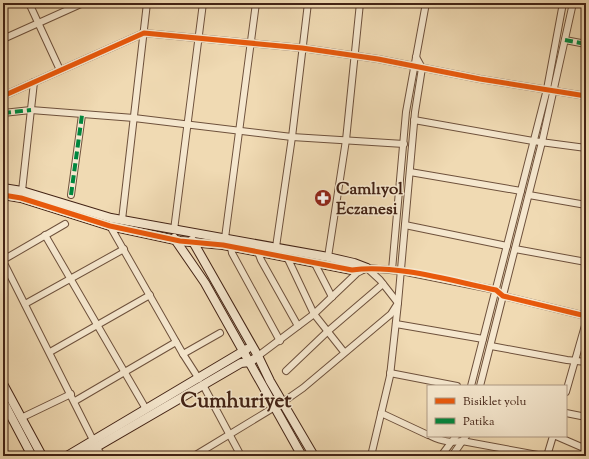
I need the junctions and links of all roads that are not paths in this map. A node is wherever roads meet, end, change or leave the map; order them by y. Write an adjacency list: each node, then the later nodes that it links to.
1 (29, 3): 11 (street)
2 (83, 3): 11 (street)
3 (147, 3): 12 (street)
4 (203, 3): 13 (street)
5 (256, 3): 16 (street)
6 (308, 3): 18 (street)
7 (360, 3): 19 (street)
8 (426, 3): 20 (street)
9 (563, 3): 25 (street)
10 (573, 3): 15 (street)
11 (38, 23): 14 (street); 23 (street)
12 (144, 33): 13 (street); 23 (street); 32 (street)
13 (198, 39): 16 (street); 34 (street)
14 (3, 40)
15 (565, 40): 17 (street); 26 (street)
16 (251, 44): 18 (street); 35 (street)
17 (586, 44)
18 (302, 48): 19 (street); 36 (street)
19 (353, 55): 21 (street); 37 (street)
20 (416, 57): 21 (street); 22 (street)
21 (413, 66): 22 (street); 40 (street)
22 (422, 68): 25 (street); 33 (street)
23 (60, 70): 24 (street)
24 (34, 82): 27 (street); 29 (street)
25 (547, 89): 26 (street); 38 (street)
26 (554, 90): 28 (street); 39 (street)
27 (3, 96)
28 (586, 96)
29 (31, 110): 30 (street); 31 (street); 44 (street)
30 (3, 113)
31 (82, 115): 32 (street); 47 (street)
32 (134, 118): 34 (street); 50 (street)
33 (414, 120): 38 (street); 42 (street)
34 (188, 126): 35 (street); 54 (street)
35 (240, 131): 36 (street); 57 (street)
36 (292, 136): 37 (street); 62 (street)
37 (346, 140): 40 (street); 67 (street)
38 (533, 141): 39 (street); 45 (street)
39 (542, 142): 41 (street); 48 (street)
40 (404, 144): 72 (street)
41 (586, 148)
42 (410, 172): 45 (street); 52 (street)
43 (3, 188): 44 (street)
44 (22, 191): 50 (street)
45 (521, 191): 60 (street)
46 (3, 195): 53 (street)
47 (71, 195)
48 (528, 195): 49 (street); 63 (street)
49 (586, 205)
50 (122, 220): 54 (street)
51 (65, 224): 56 (street)
52 (405, 225): 60 (street); 73 (street)
53 (110, 226): 58 (street); 64 (street)
54 (174, 230): 55 (street); 58 (street)
55 (189, 232): 57 (street); 59 (street)
56 (45, 235): 68 (street); 74 (street)
57 (225, 238): 62 (street)
58 (174, 239): 59 (street); 95 (street)
59 (192, 242): 61 (street); 93 (street)
60 (507, 246): 76 (street)
61 (231, 247): 65 (street); 91 (street)
62 (276, 248): 67 (street)
63 (515, 248): 70 (street); 78 (street)
64 (124, 250): 74 (street); 77 (street)
65 (258, 252): 66 (street); 87 (street)
66 (287, 257): 69 (street); 82 (street)
67 (328, 257): 71 (street)
68 (3, 260): 81 (street)
69 (314, 262): 71 (street); 79 (street)
70 (586, 262)
71 (367, 268): 72 (street); 75 (street); 79 (street)
72 (392, 270): 73 (street)
73 (401, 272): 76 (street); 80 (street)
74 (71, 280): 81 (street); 86 (street)
75 (383, 284): 80 (street); 88 (street)
76 (496, 290): 78 (street); 90 (street)
77 (150, 295): 86 (street); 92 (street)
78 (503, 296): 83 (street); 94 (street)
79 (332, 297): 82 (street)
80 (398, 303): 85 (street); 97 (street)
81 (25, 304): 96 (street)
82 (314, 314): 87 (street); 88 (street)
83 (586, 316)
84 (586, 322): 100 (street)
85 (396, 324): 90 (street); 105 (street)
86 (97, 325): 96 (street); 104 (street)
87 (298, 326): 91 (street)
88 (328, 331): 97 (street); 103 (street)
89 (220, 333): 98 (street)
90 (483, 339): 109 (street)
91 (280, 341): 99 (street)
92 (176, 342): 98 (street); 104 (street)
93 (252, 346): 95 (street); 99 (street)
94 (491, 346): 100 (street); 110 (street)
95 (243, 351): 101 (street); 106 (street)
96 (50, 352): 112 (street)
97 (344, 352): 115 (street)
98 (183, 354): 106 (street)
99 (258, 356): 101 (street); 115 (street)
100 (575, 360): 102 (street); 111 (street)
101 (250, 362): 106 (street); 116 (street)
102 (586, 362)
103 (286, 371)
104 (125, 372): 114 (street); 117 (street)
105 (390, 373): 108 (street); 118 (street)
106 (201, 382): 117 (street); 123 (street); 129 (street)
107 (3, 384): 121 (street)
108 (452, 385)
109 (471, 385)
110 (480, 385)
111 (567, 388)
112 (71, 394): 114 (street); 121 (street)
113 (3, 401): 132 (street)
114 (75, 401): 129 (street)
115 (283, 402): 116 (street); 140 (street)
116 (275, 407): 123 (street); 139 (street)
117 (146, 409): 129 (street)
118 (381, 413): 122 (street); 141 (street)
119 (567, 413): 120 (street)
120 (586, 416)
121 (21, 418): 133 (street)
122 (427, 434)
123 (229, 435): 137 (street); 138 (street)
124 (433, 437): 130 (street)
125 (455, 437): 130 (street)
126 (554, 437): 145 (street)
127 (556, 437): 131 (street)
128 (464, 439): 130 (street); 143 (street); 144 (street)
129 (95, 443): 134 (street); 135 (street); 136 (street)
130 (452, 443): 142 (street)
131 (586, 449)
132 (32, 456)
133 (42, 456)
134 (67, 456)
135 (81, 456)
136 (102, 456)
137 (194, 456)
138 (241, 456)
139 (302, 456)
140 (314, 456)
141 (372, 456)
142 (441, 456)
143 (452, 456)
144 (543, 456)
145 (547, 456)

